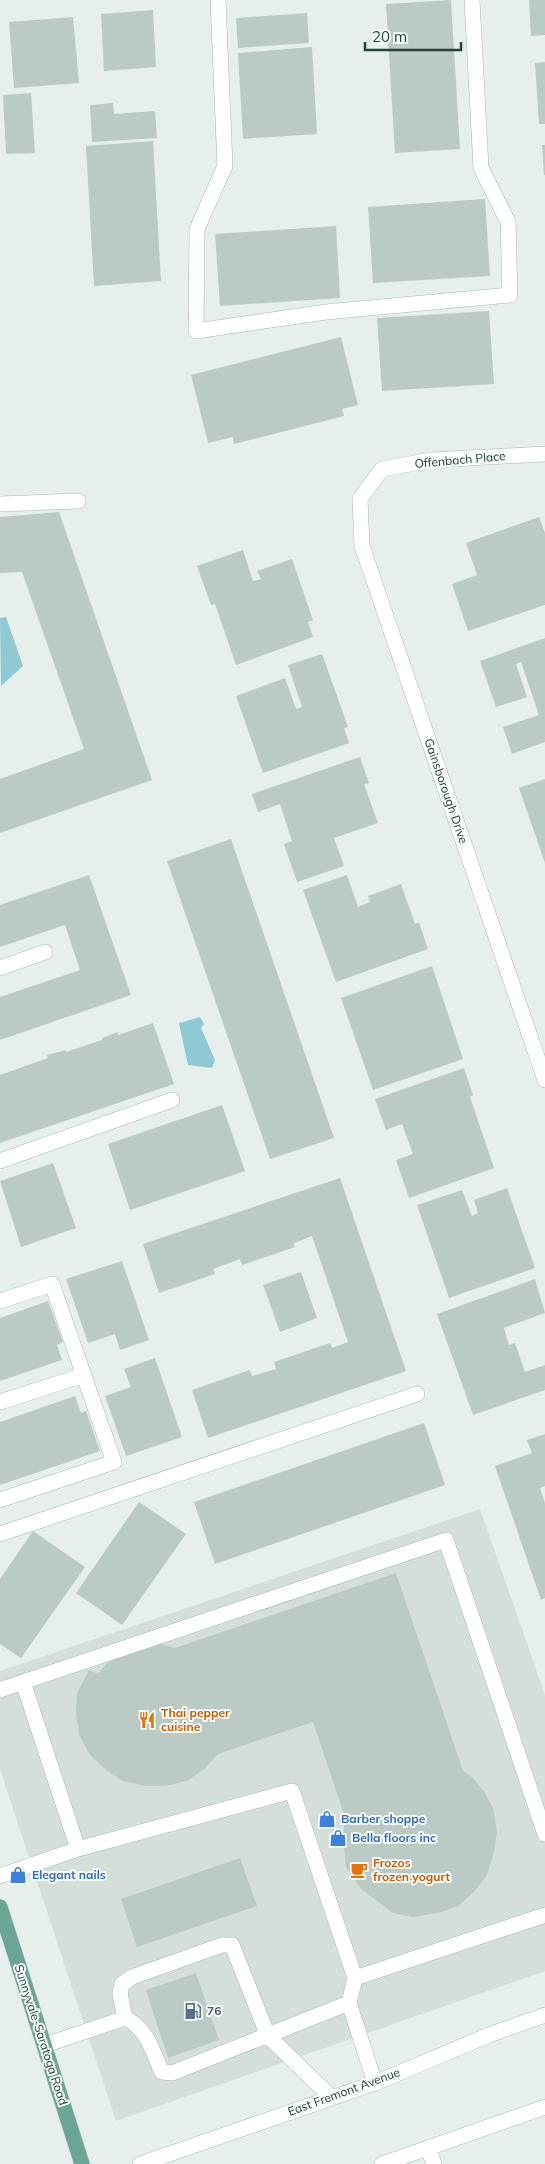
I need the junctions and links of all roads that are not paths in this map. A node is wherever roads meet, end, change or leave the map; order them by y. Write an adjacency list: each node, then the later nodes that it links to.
1 (218, 0): 2 (street)
2 (472, 0)
3 (545, 454): 4 (street, Offenbach Place)
4 (360, 499): 9 (street, Gainsborough Drive)
5 (78, 500): 6 (street)
6 (0, 504)
7 (45, 952): 8 (street)
8 (0, 968)
9 (545, 1080)
10 (172, 1100): 11 (street)
11 (0, 1161)
12 (0, 1301): 13 (street)
13 (84, 1374): 15 (street); 16 (street)
14 (417, 1394): 17 (street)
15 (0, 1402)
16 (0, 1500)
17 (0, 1534)
18 (23, 1682): 19 (street); 20 (street); 21 (street)
19 (0, 1690)
20 (545, 1834)
21 (78, 1849): 22 (street); 25 (street)
22 (0, 1876)
23 (0, 1907): 30 (main road, Sunnyvale-Saratoga Road)
24 (545, 1915): 25 (street)
25 (355, 1978): 26 (street)
26 (349, 2003): 29 (street); 31 (street)
27 (545, 2015): 31 (street, East Fremont Avenue)
28 (126, 2018): 29 (street); 29 (street); 30 (street)
29 (268, 2036): 32 (street)
30 (45, 2045): 35 (main road, Sunnyvale-Saratoga Road)
31 (376, 2083): 32 (street, East Fremont Avenue)
32 (332, 2097): 36 (street, East Fremont Avenue)
33 (545, 2107): 34 (street)
34 (428, 2148): 37 (street); 38 (street)
35 (82, 2164)
36 (140, 2164)
37 (382, 2164)
38 (434, 2164)

